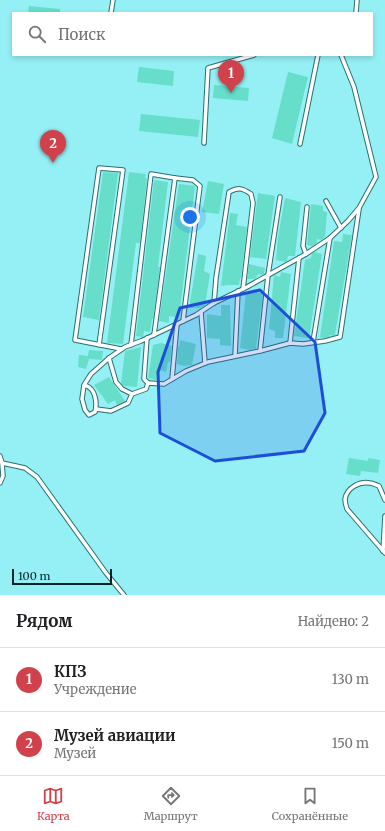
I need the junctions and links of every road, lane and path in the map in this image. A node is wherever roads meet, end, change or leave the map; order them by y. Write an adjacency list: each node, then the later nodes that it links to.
1 (113, 0): 3 (lane)
2 (357, 0): 4 (lane)
3 (111, 12)
4 (356, 12)
5 (250, 56): 8 (lane)
6 (318, 56): 9 (lane)
7 (340, 56): 14 (lane)
8 (204, 143)
9 (300, 144)
10 (175, 178): 24 (lane); 26 (lane); 31 (lane)
11 (280, 197): 19 (lane)
12 (326, 201): 15 (lane)
13 (306, 207): 17 (lane)
14 (359, 208): 15 (lane); 28 (lane)
15 (341, 228): 16 (lane)
16 (330, 238): 17 (lane); 28 (lane)
17 (306, 254): 18 (lane)
18 (299, 258): 19 (lane); 29 (lane)
19 (268, 275): 20 (lane); 33 (lane)
20 (243, 289): 21 (lane); 22 (lane)
21 (238, 291): 22 (lane); 34 (lane)
22 (214, 303): 23 (lane)
23 (201, 312): 24 (lane); 36 (lane)
24 (183, 321): 25 (lane)
25 (176, 324): 26 (lane); 37 (lane)
26 (154, 335): 27 (lane)
27 (147, 338): 31 (lane); 38 (lane)
28 (313, 342): 29 (lane)
29 (290, 343): 33 (lane)
30 (99, 345): 30 (lane); 32 (lane)
31 (130, 345): 32 (lane)
32 (121, 349): 35 (lane)
33 (260, 351): 34 (lane)
34 (235, 356): 36 (lane)
35 (109, 358): 39 (lane); 40 (lane)
36 (205, 363): 37 (lane)
37 (172, 379): 38 (lane)
38 (148, 383): 40 (lane)
39 (84, 385): 41 (lane); 41 (lane)
40 (132, 394): 41 (lane)
41 (96, 409)
42 (0, 456): 43 (lane)
43 (1, 463): 44 (lane); 48 (lane)
44 (0, 482)
45 (385, 500): 47 (lane)
46 (385, 516): 47 (lane)
47 (384, 552)
48 (124, 595)

